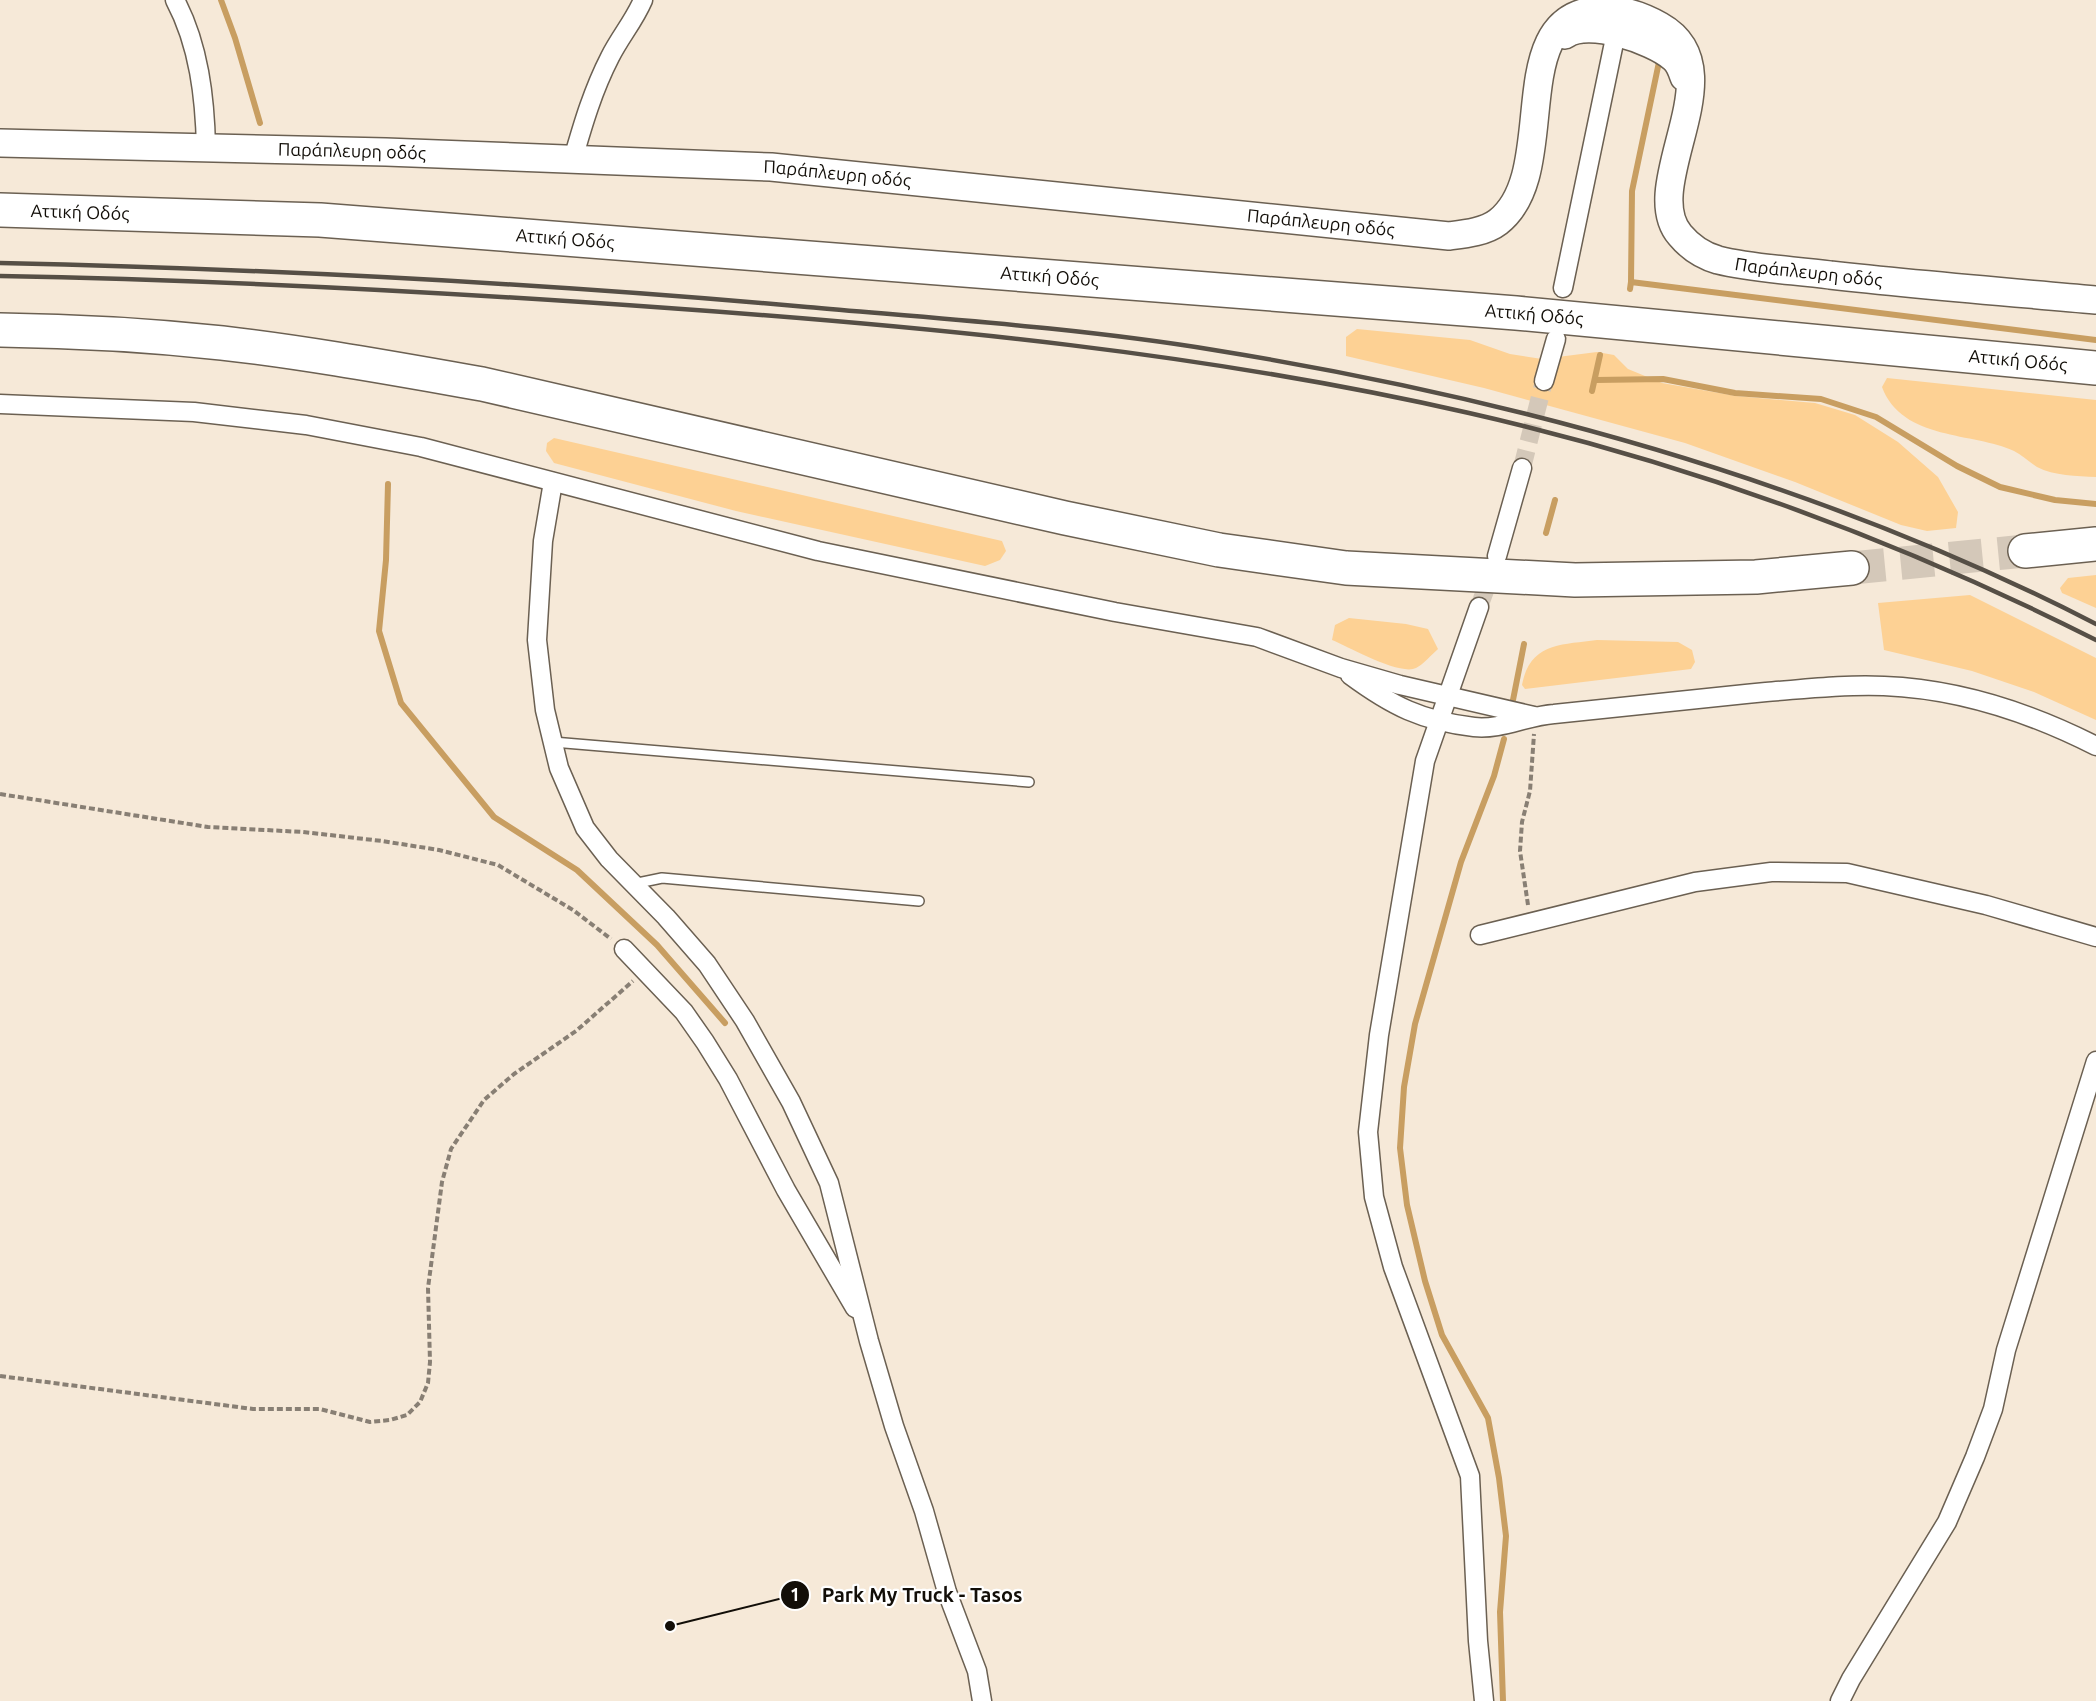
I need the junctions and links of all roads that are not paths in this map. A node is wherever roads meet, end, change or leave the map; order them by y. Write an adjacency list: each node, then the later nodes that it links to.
1 (175, 0): 5 (street)
2 (642, 0): 6 (street)
3 (1620, 15): 6 (street, Παράπλευρη οδός); 8 (street); 9 (street, Παράπλευρη οδός)
4 (0, 143): 5 (street, Παράπλευρη οδός)
5 (206, 148): 6 (street, Παράπλευρη οδός)
6 (573, 159)
7 (0, 210): 12 (highway, Αττική Οδός)
8 (1563, 288)
9 (2096, 300)
10 (0, 330): 20 (highway)
11 (1556, 339): 13 (street)
12 (2096, 368)
13 (1544, 381)
14 (0, 404): 16 (street)
15 (1522, 468): 19 (street)
16 (553, 482): 22 (street); 26 (street)
17 (2096, 544): 18 (highway)
18 (2025, 551)
19 (1497, 556)
20 (1852, 568)
21 (1479, 607): 23 (street)
22 (1341, 668): 23 (street); 25 (street)
23 (1447, 697): 24 (street); 25 (street)
24 (1534, 716): 25 (street); 27 (street)
25 (1438, 722): 37 (street)
26 (552, 742): 28 (lane); 29 (street)
27 (2096, 746)
28 (1029, 782)
29 (633, 884): 30 (lane); 35 (street)
30 (919, 901)
31 (1480, 935): 32 (street)
32 (2096, 937)
33 (624, 949): 35 (street)
34 (2096, 1060): 38 (street)
35 (866, 1327): 36 (street)
36 (982, 1701)
37 (1484, 1701)
38 (1840, 1701)

